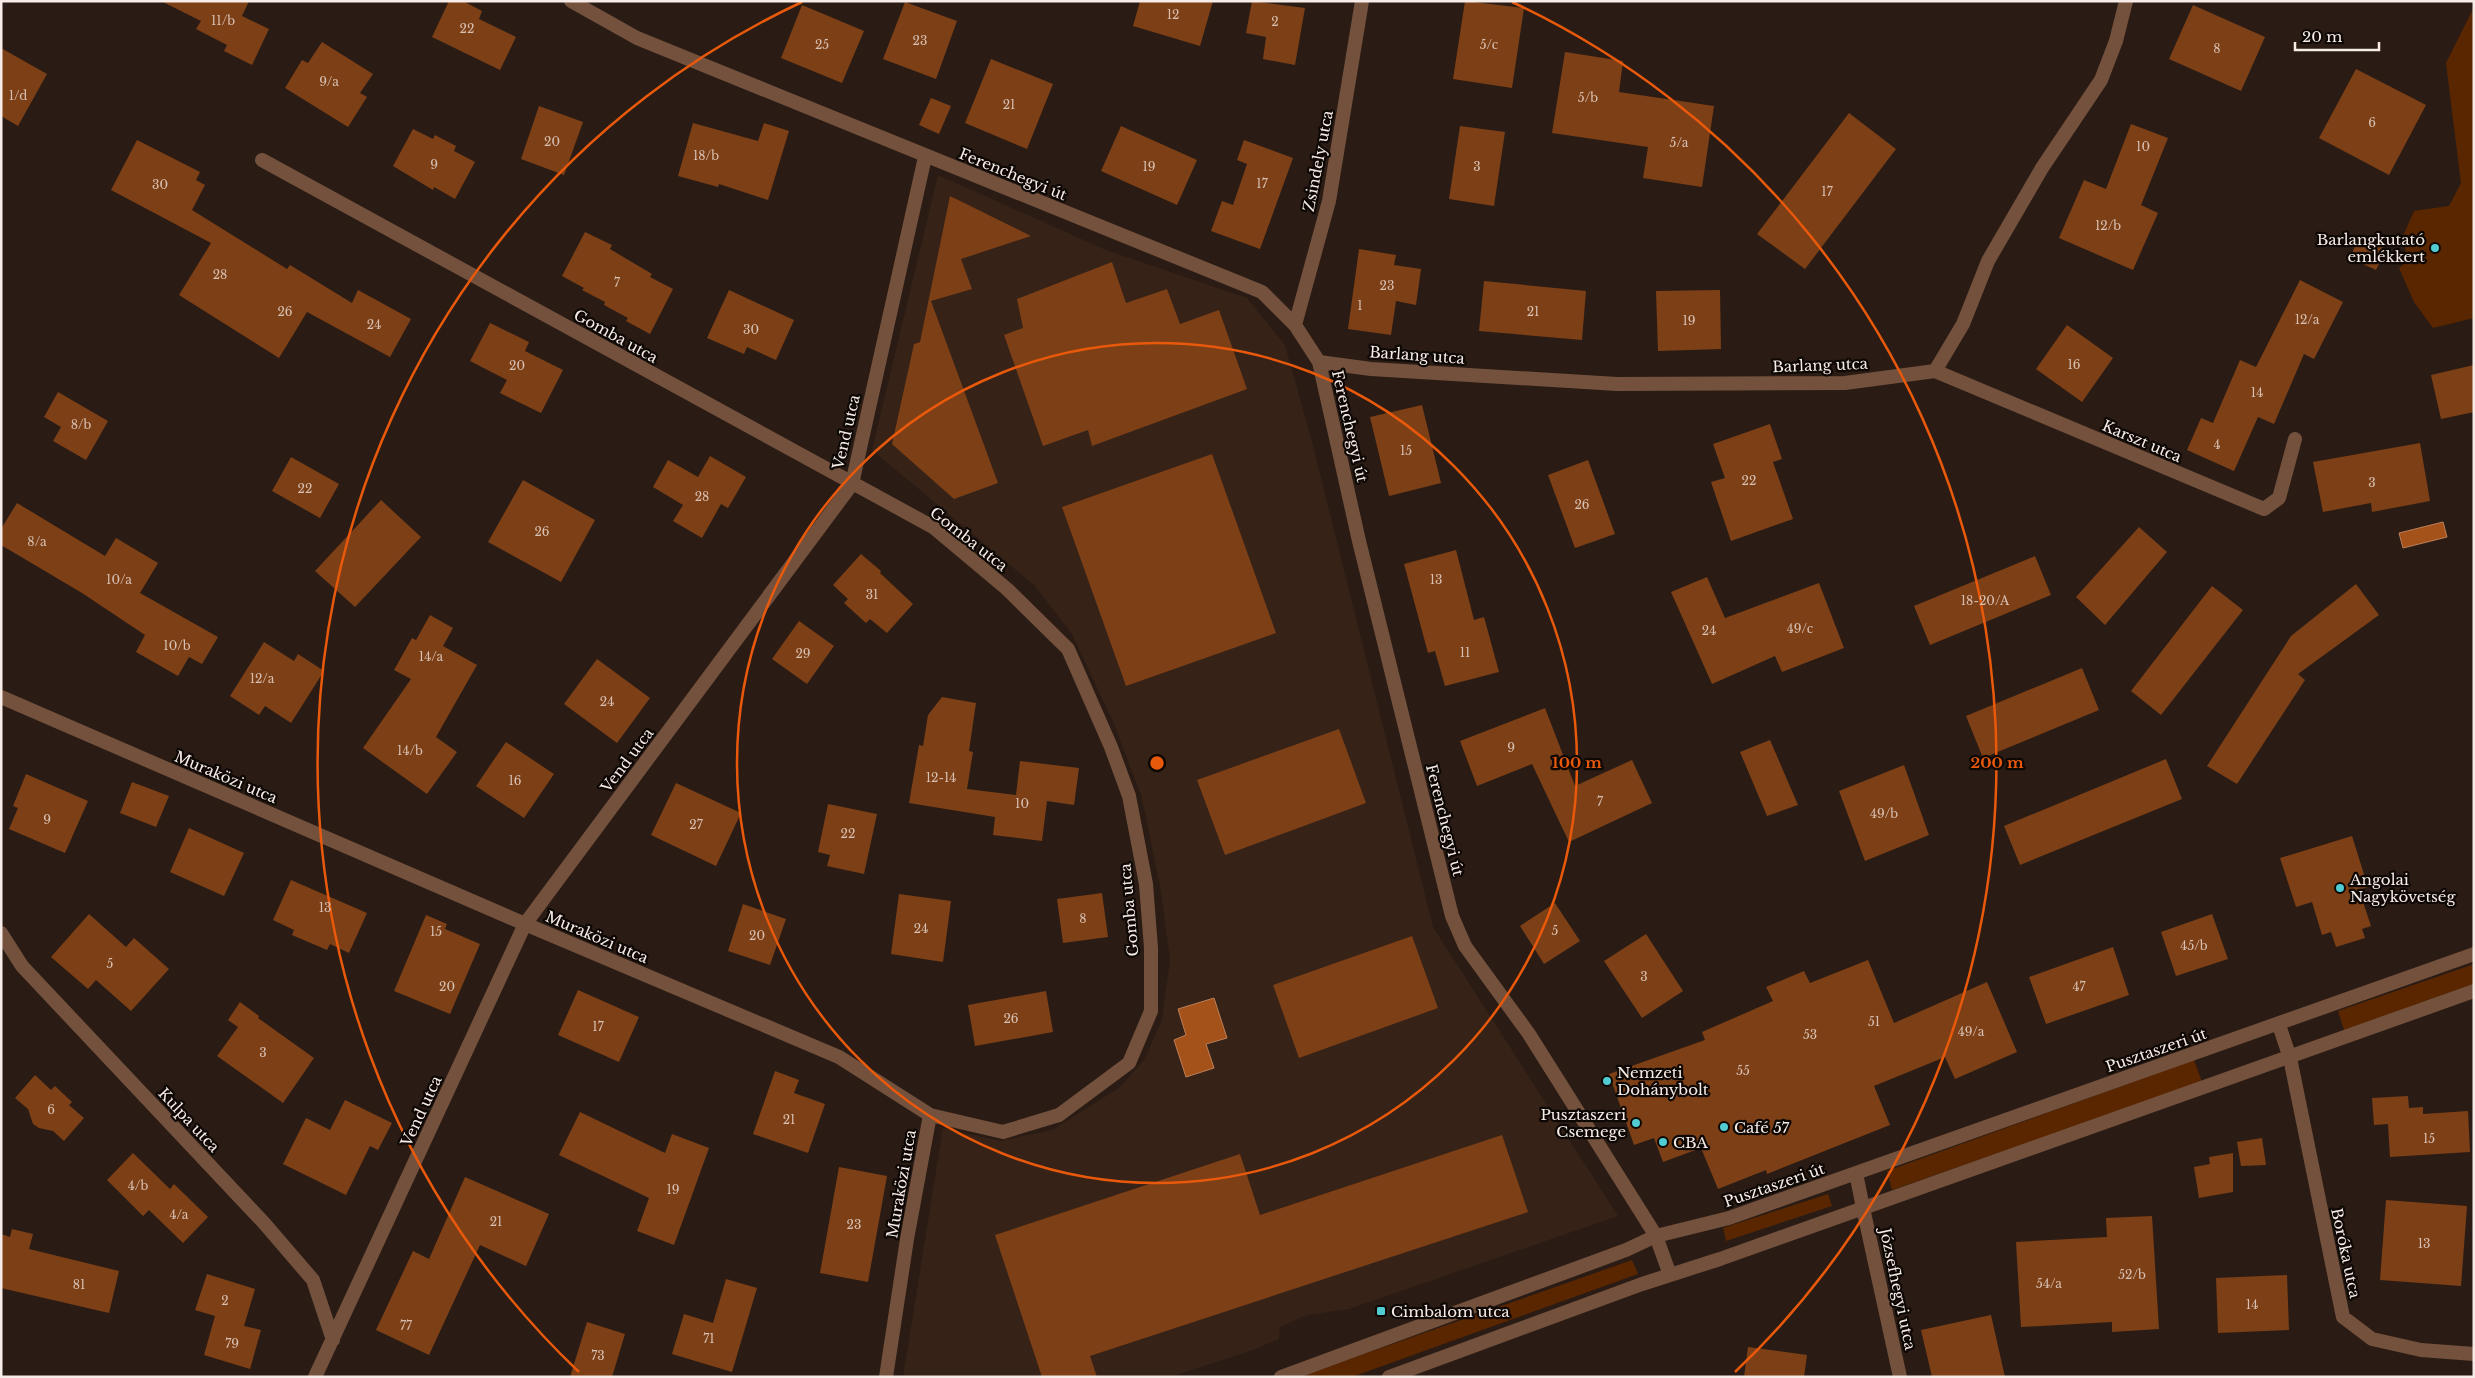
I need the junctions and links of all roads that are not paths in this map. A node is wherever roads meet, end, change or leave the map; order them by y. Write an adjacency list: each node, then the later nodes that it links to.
1 (571, 1): 4 (street, Ferenchegyi út)
2 (1362, 1): 6 (street, Zsindely utca)
3 (2126, 1): 8 (street)
4 (925, 156): 6 (street, Ferenchegyi út); 10 (street, Vend utca)
5 (262, 160): 10 (street, Gomba utca)
6 (1295, 325): 7 (street, Ferenchegyi út)
7 (1319, 362): 8 (street, Barlang utca); 21 (street, Ferenchegyi út)
8 (1935, 371): 9 (street, Karszt utca)
9 (2295, 440)
10 (852, 484): 12 (street, Vend utca); 18 (street, Gomba utca)
11 (1, 697): 12 (street, Muraközi utca)
12 (525, 924): 18 (street, Muraközi utca); 23 (street, Vend utca)
13 (1, 933): 23 (street, Kulpa utca)
14 (2474, 954): 16 (street, Pusztaszeri út)
15 (2474, 991): 17 (street)
16 (2279, 1024): 17 (street); 19 (street, Pusztaszeri út)
17 (2290, 1058): 20 (street); 24 (street, Boróka utca)
18 (930, 1115): 26 (street, Muraközi utca)
19 (1856, 1173): 20 (street, Józsefhegyi utca); 21 (street, Pusztaszeri út)
20 (1863, 1208): 22 (street); 29 (street, Józsefhegyi utca)
21 (1656, 1236): 22 (street, Ferenchegyi út); 27 (street, Pusztaszeri út)
22 (1670, 1275): 28 (street)
23 (333, 1340): 25 (street, Vend utca)
24 (2474, 1354)
25 (315, 1377)
26 (886, 1377)
27 (1281, 1377)
28 (1389, 1377)
29 (1900, 1377)

